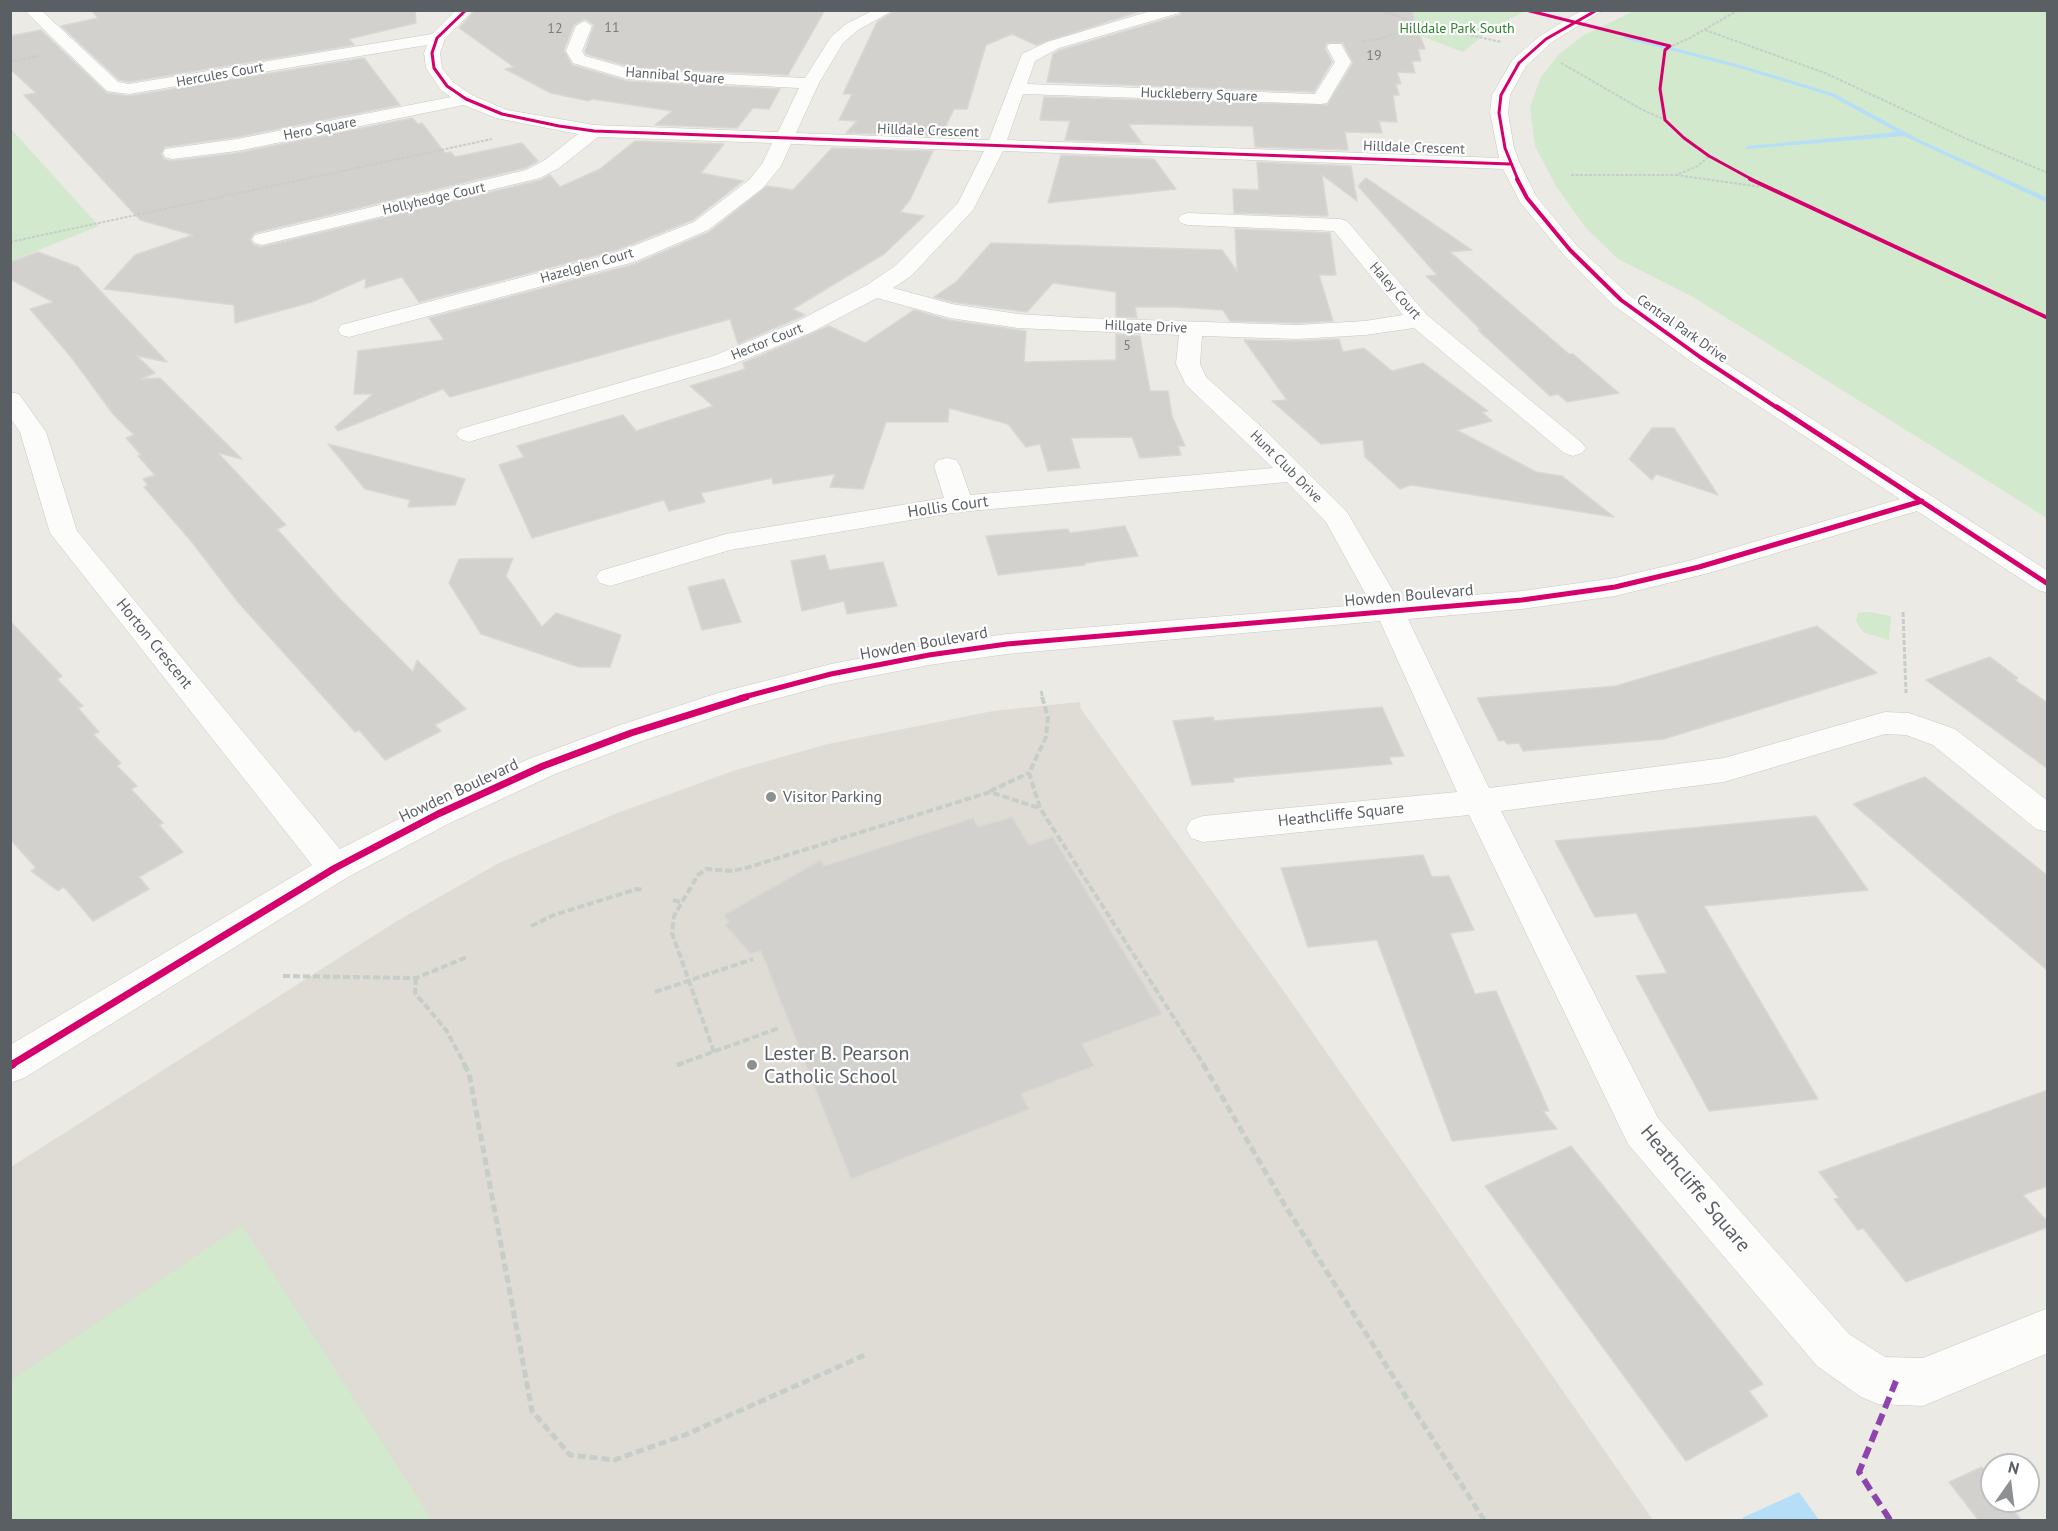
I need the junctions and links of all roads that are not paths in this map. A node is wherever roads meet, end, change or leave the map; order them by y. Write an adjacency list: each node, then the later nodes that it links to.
1 (32, 10): 7 (street, Hercules Court)
2 (466, 10): 7 (street)
3 (887, 10): 9 (street, Hazelglen Court)
4 (1173, 10): 10 (street, Hector Court)
5 (1597, 10): 16 (street, Central Park Drive)
6 (584, 26): 9 (street, Hannibal Square)
7 (437, 38): 11 (street, Hilldale Crescent)
8 (1335, 46): 10 (street, Huckleberry Square)
9 (810, 83): 13 (street, Hazelglen Court)
10 (1016, 89): 14 (street, Hector Court)
11 (466, 99): 12 (street, Hilldale Crescent); 15 (street, Hero Square)
12 (594, 131): 13 (street, Hilldale Crescent); 18 (street, Hollyhedge Court)
13 (785, 138): 14 (street, Hilldale Crescent); 22 (street, Hazelglen Court)
14 (996, 145): 16 (street, Hilldale Crescent); 19 (street, Hector Court)
15 (172, 153)
16 (1510, 164): 28 (street, Central Park Drive)
17 (1188, 219): 20 (street, Haley Court)
18 (262, 239)
19 (875, 290): 21 (street, Hillgate Drive); 24 (street, Hector Court)
20 (1419, 320): 21 (street, Hillgate Drive); 25 (street, Haley Court)
21 (1191, 328): 27 (street, Hunt Club Drive)
22 (349, 330)
23 (10, 399): 36 (street, Horton Crescent)
24 (469, 434)
25 (1573, 448)
26 (947, 466): 29 (street)
27 (1292, 474): 29 (street, Hollis Court); 32 (street, Hunt Club Drive)
28 (1922, 501): 31 (street, Central Park Drive); 32 (street, Howden Boulevard)
29 (959, 504): 30 (street, Hollis Court)
30 (610, 577)
31 (2048, 584)
32 (1390, 612): 33 (street, Heathcliffe Square); 36 (street, Howden Boulevard)
33 (1479, 802): 34 (street, Heathcliffe Square); 35 (street, Heathcliffe Square); 38 (street, Heathcliffe Square)
34 (2048, 820)
35 (1203, 829)
36 (335, 868): 37 (street, Howden Boulevard)
37 (10, 1066)
38 (2048, 1330)

